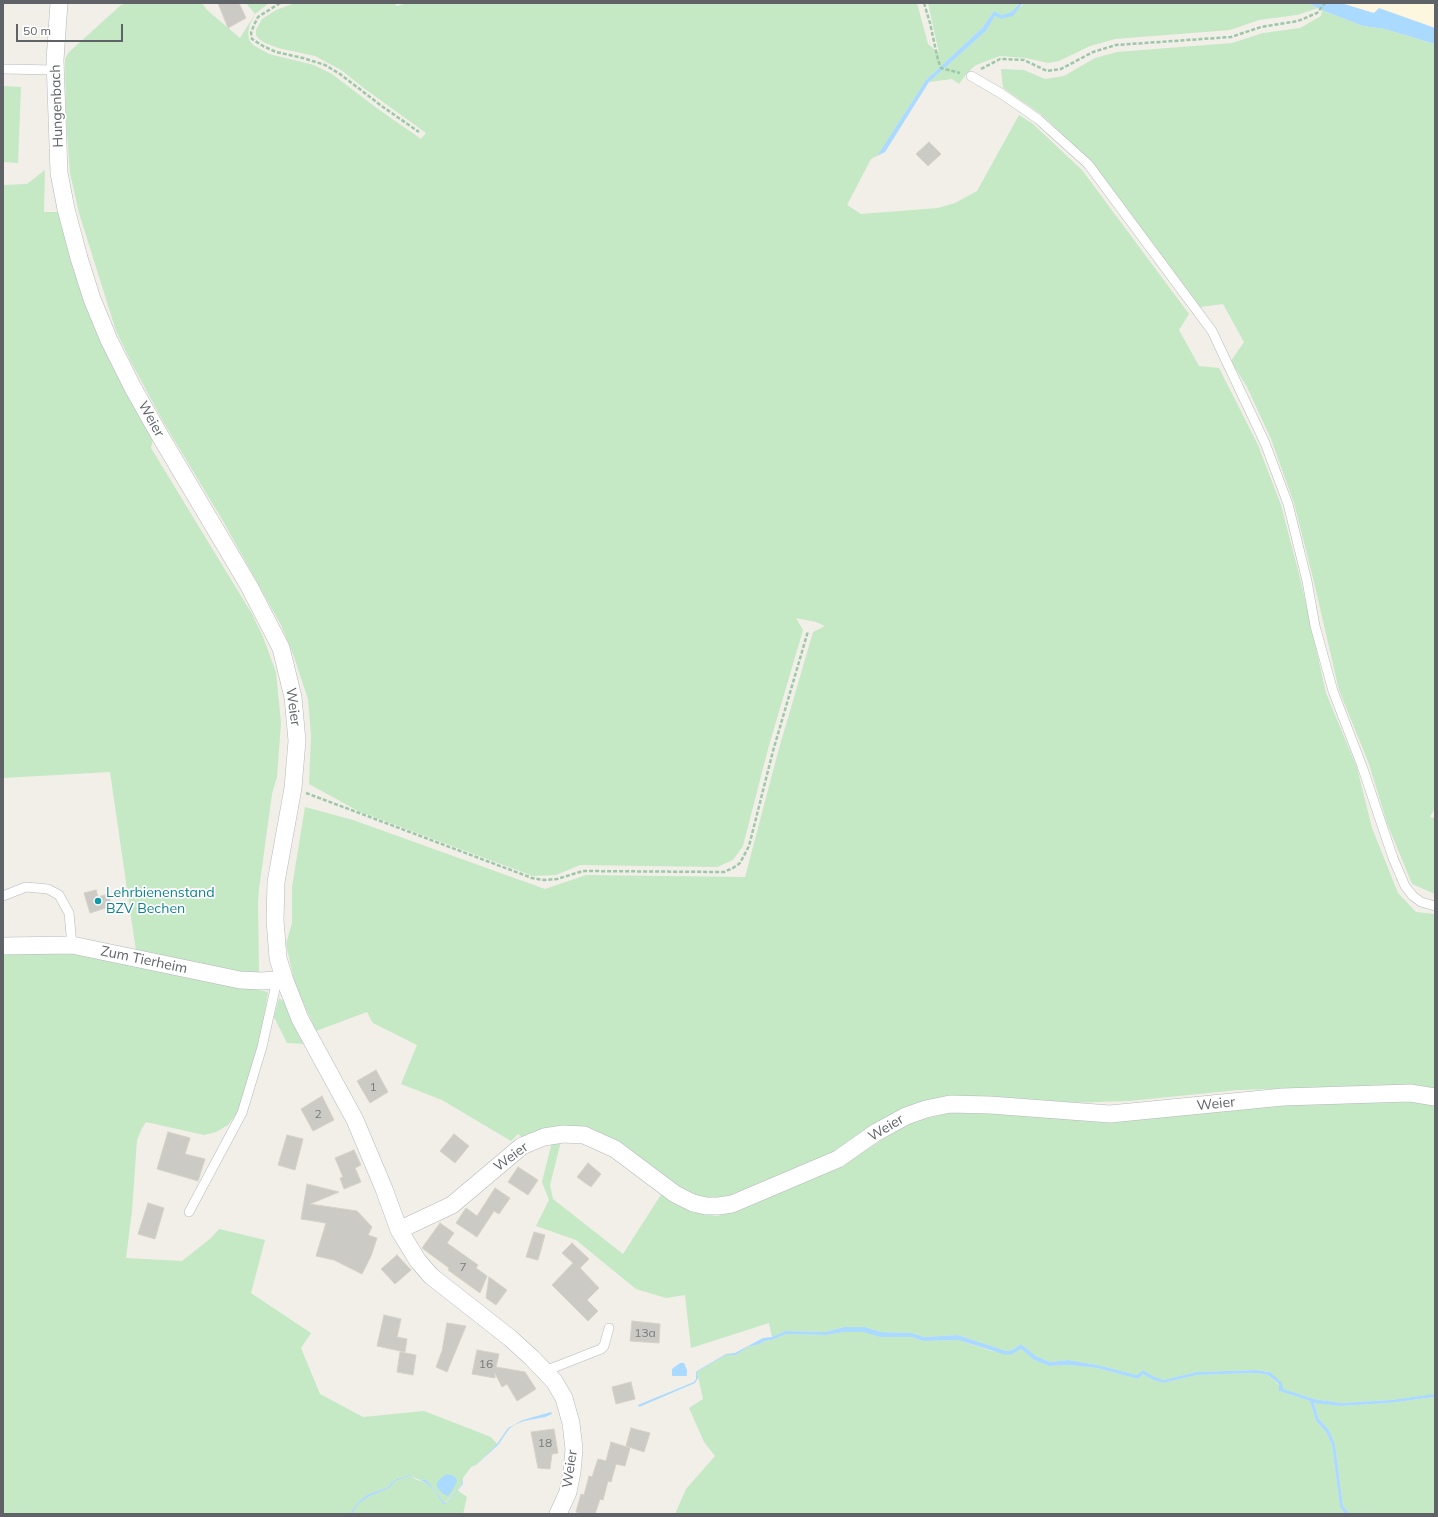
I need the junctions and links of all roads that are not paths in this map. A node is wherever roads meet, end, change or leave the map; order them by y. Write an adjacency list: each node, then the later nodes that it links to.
1 (59, 3): 3 (street, Hungenbach)
2 (3, 69): 3 (lane)
3 (55, 70): 5 (street, Hungenbach)
4 (971, 76): 7 (lane)
5 (66, 209): 10 (street, Weier)
6 (3, 896): 8 (lane)
7 (1435, 906)
8 (72, 945): 9 (street, Zum Tierheim); 10 (street, Zum Tierheim)
9 (3, 946)
10 (280, 979): 12 (lane); 13 (street, Weier)
11 (1435, 1097): 13 (street, Weier)
12 (189, 1212)
13 (399, 1230): 15 (street, Weier)
14 (609, 1328): 15 (lane)
15 (545, 1371): 16 (street, Weier)
16 (558, 1514)

